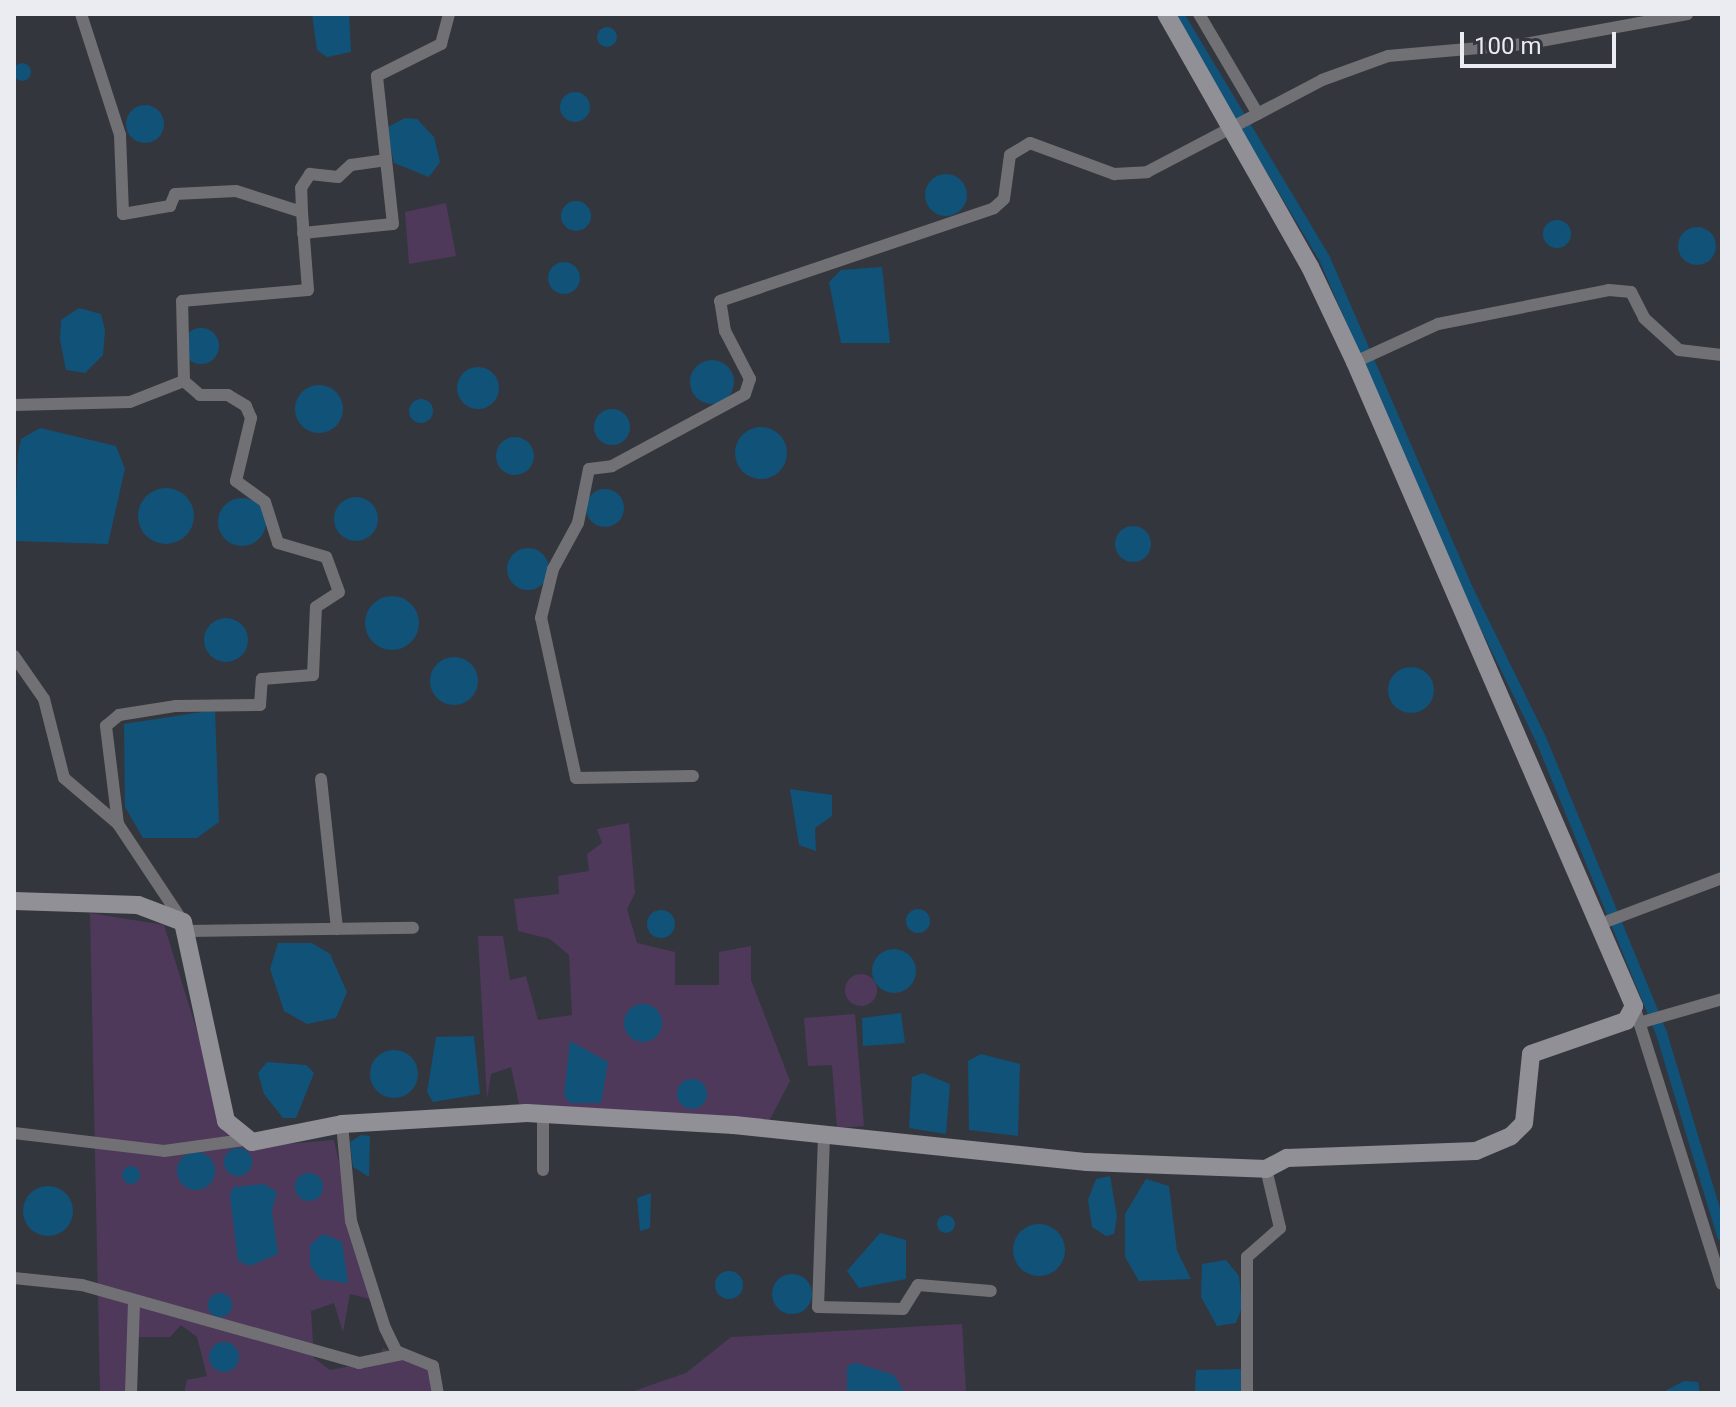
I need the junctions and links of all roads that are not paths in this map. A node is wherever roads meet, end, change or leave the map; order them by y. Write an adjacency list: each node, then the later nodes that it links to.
1 (81, 14): 10 (street)
2 (449, 14): 9 (street)
3 (1166, 14): 8 (street)
4 (1199, 14): 7 (street)
5 (1687, 14): 6 (street)
6 (1635, 18): 7 (street)
7 (1258, 114): 8 (street)
8 (1231, 131): 13 (street); 17 (street)
9 (385, 160): 10 (street); 11 (street)
10 (302, 212): 11 (street)
11 (303, 233): 14 (street)
12 (1722, 355): 13 (street)
13 (1355, 362): 22 (street)
14 (184, 381): 15 (street); 19 (street)
15 (14, 405)
16 (14, 656): 19 (street)
17 (693, 776)
18 (321, 779): 25 (street)
19 (118, 824): 23 (street)
20 (1722, 878): 22 (street)
21 (14, 901): 23 (street)
22 (1600, 924): 27 (street)
23 (185, 926): 25 (street); 32 (street)
24 (413, 928): 25 (street)
25 (337, 929)
26 (1722, 999): 27 (street)
27 (1638, 1017): 33 (street); 36 (street)
28 (543, 1114): 29 (street); 31 (street); 34 (street)
29 (342, 1124): 32 (street); 39 (street)
30 (14, 1133): 32 (street)
31 (824, 1136): 33 (street); 37 (street)
32 (243, 1140)
33 (1266, 1169): 42 (street)
34 (543, 1170)
35 (14, 1278): 38 (street)
36 (1722, 1284)
37 (991, 1291)
38 (134, 1304): 39 (street); 40 (street)
39 (402, 1354): 41 (street)
40 (131, 1393)
41 (438, 1393)
42 (1247, 1393)

